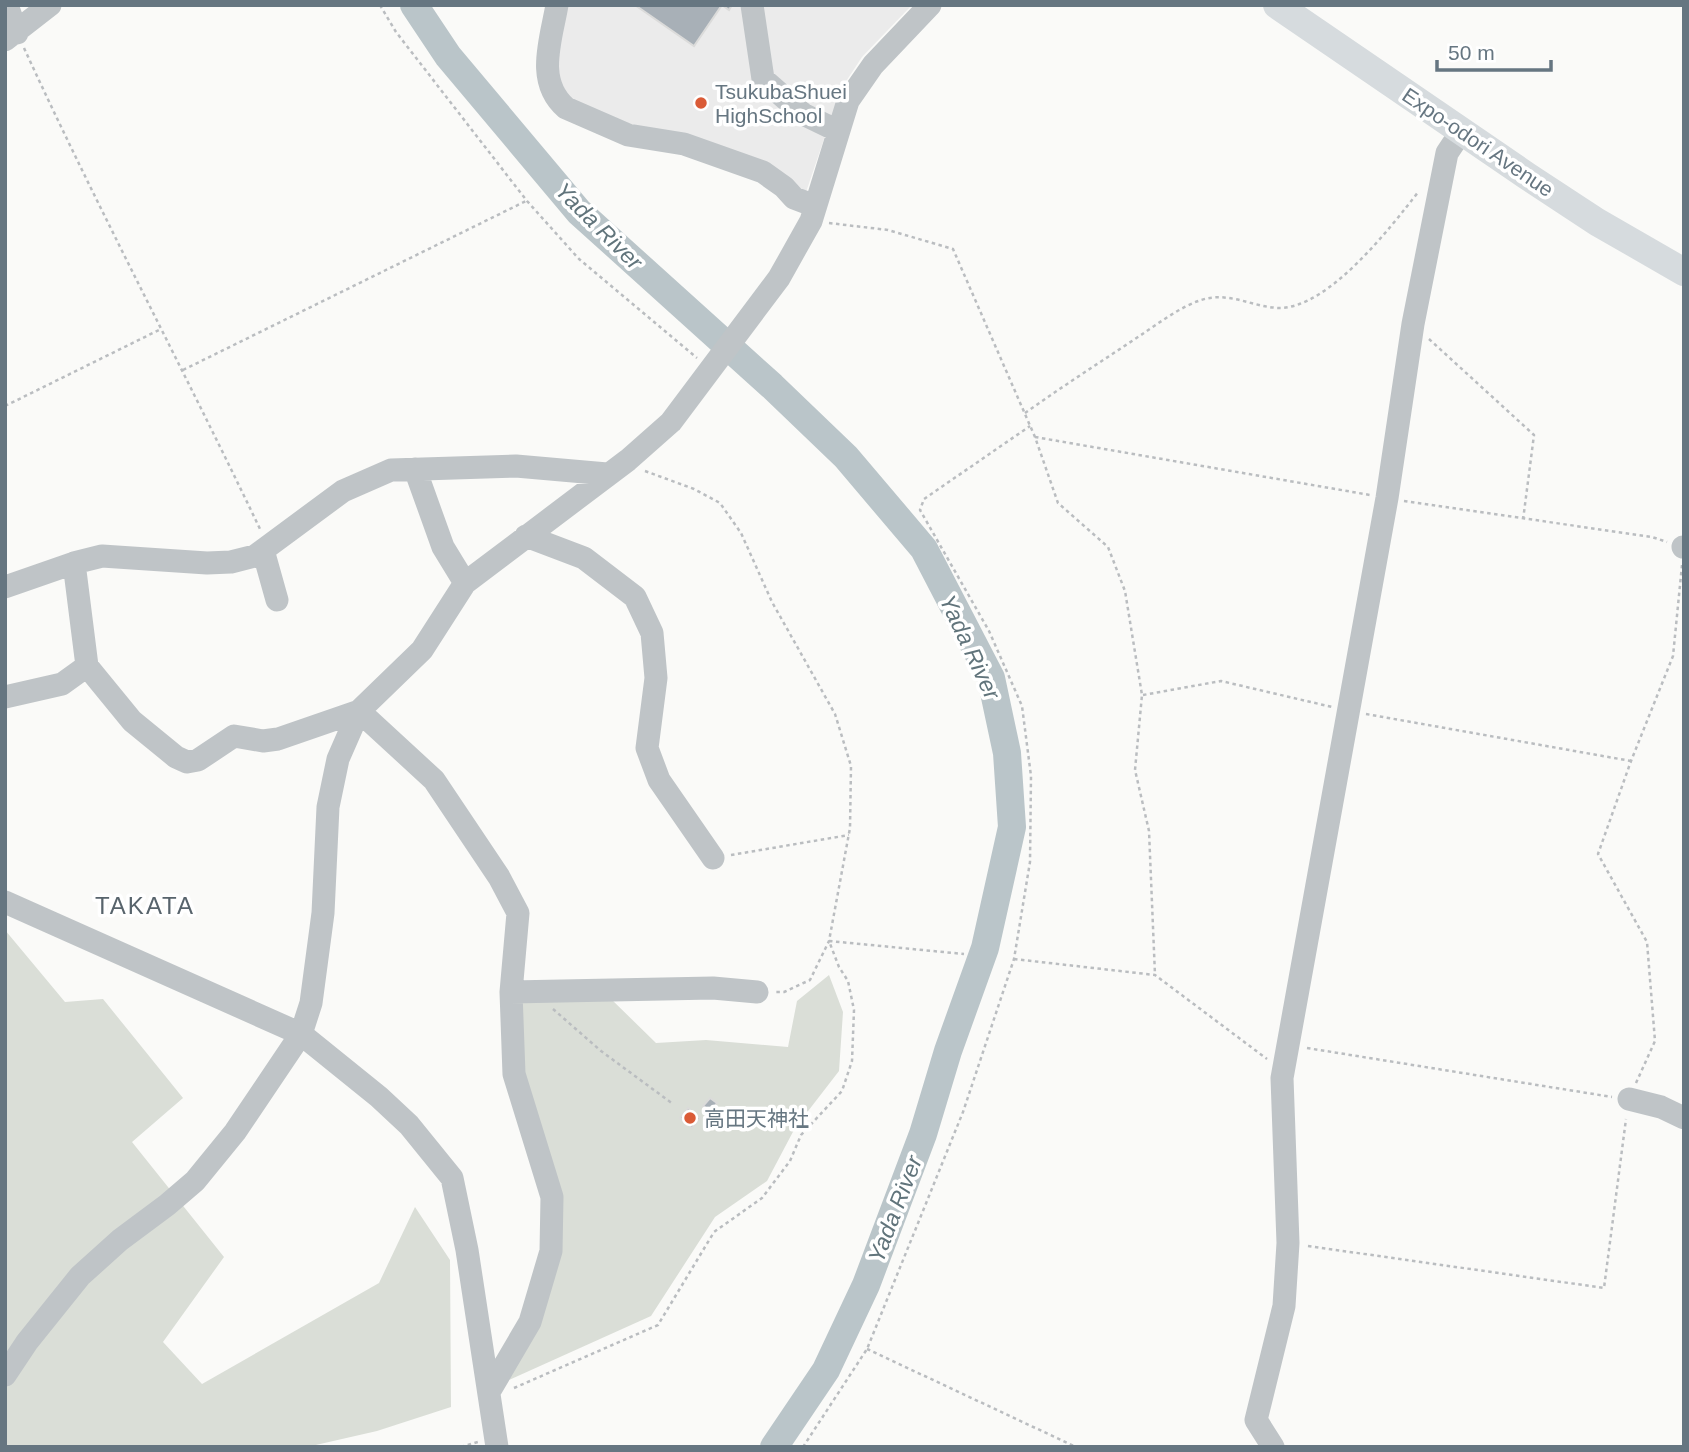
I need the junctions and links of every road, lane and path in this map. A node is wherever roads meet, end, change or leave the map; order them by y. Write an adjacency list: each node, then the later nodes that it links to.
1 (7, 5): 8 (street)
2 (50, 5): 8 (street)
3 (380, 5): 12 (path)
4 (557, 5): 13 (street)
5 (752, 5): 9 (street)
6 (930, 5): 9 (street)
7 (1277, 5): 10 (main road, Expo-odori Avenue)
8 (11, 36): 16 (path)
9 (838, 131): 13 (street)
10 (1461, 132): 11 (street); 14 (main road, Expo-odori Avenue)
11 (1443, 171): 15 (street); 20 (path)
12 (527, 201): 17 (path); 18 (path)
13 (813, 213): 17 (street); 20 (path)
14 (1684, 272)
15 (1413, 324): 26 (street); 27 (path)
16 (161, 329): 18 (path); 19 (path)
17 (710, 369): 23 (street)
18 (183, 370): 30 (path)
19 (5, 406)
20 (1025, 413): 21 (path)
21 (1030, 426): 22 (path); 46 (path)
22 (1035, 437): 26 (path); 36 (path)
23 (628, 460): 25 (street); 41 (path)
24 (415, 469): 25 (street); 30 (street); 32 (street)
25 (607, 474): 28 (street)
26 (1387, 498): 27 (path); 39 (street)
27 (1523, 520): 29 (path)
28 (526, 536): 32 (street); 42 (street)
29 (1683, 547): 40 (path)
30 (266, 548): 31 (street); 34 (street)
31 (75, 563): 33 (street); 35 (street)
32 (465, 583): 38 (street)
33 (5, 587)
34 (277, 600)
35 (87, 666): 37 (street); 38 (street)
36 (1142, 695): 39 (path); 47 (path)
37 (5, 697)
38 (359, 711): 48 (street); 50 (street)
39 (1349, 711): 40 (path); 51 (street)
40 (1631, 761): 53 (path)
41 (849, 835): 42 (path); 44 (path)
42 (713, 858)
43 (5, 902): 50 (street)
44 (829, 941): 45 (path); 49 (path); 59 (path)
45 (964, 954)
46 (1014, 959): 47 (path); 57 (path)
47 (1155, 975): 52 (path)
48 (522, 991): 49 (street); 54 (path); 59 (street)
49 (757, 992)
50 (301, 1034): 58 (street); 59 (street)
51 (1288, 1045): 52 (street); 53 (path)
52 (1282, 1078): 56 (street)
53 (1629, 1099): 55 (street); 56 (path)
54 (673, 1104)
55 (1684, 1118)
56 (1288, 1243): 63 (street)
57 (867, 1349): 61 (path); 62 (path)
58 (5, 1375)
59 (490, 1395): 60 (street)
60 (497, 1447)
61 (803, 1447)
62 (1076, 1447)
63 (1273, 1447)

